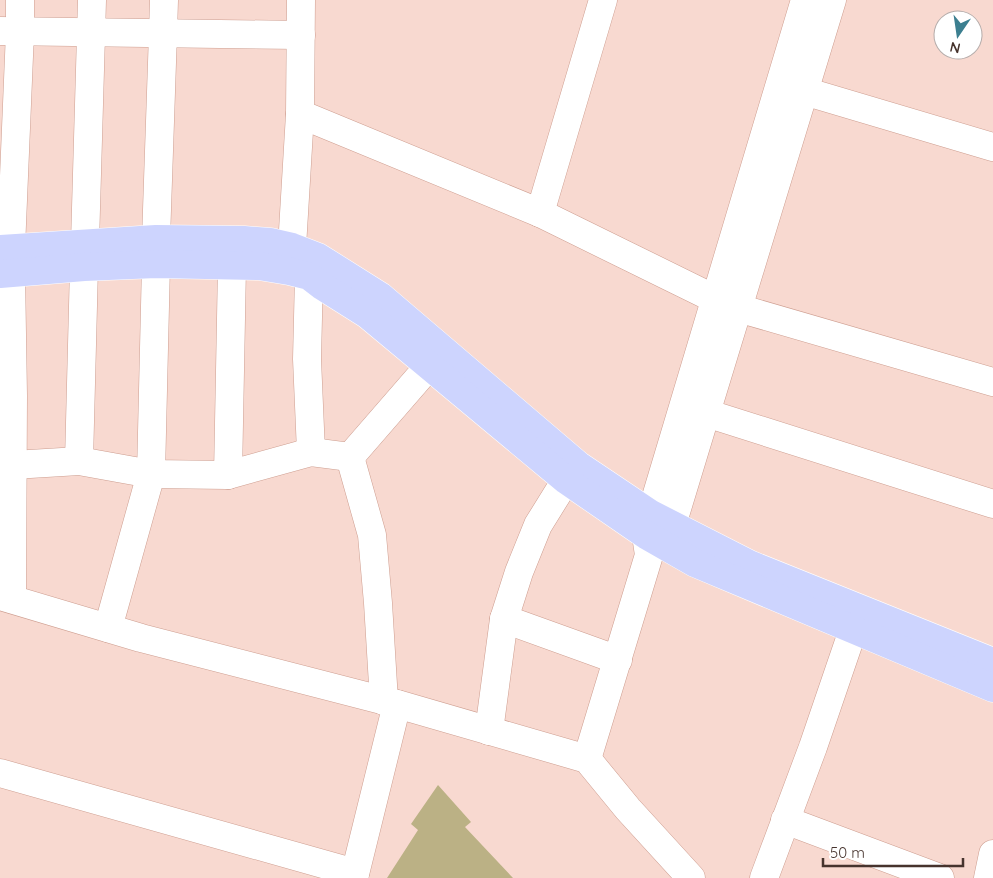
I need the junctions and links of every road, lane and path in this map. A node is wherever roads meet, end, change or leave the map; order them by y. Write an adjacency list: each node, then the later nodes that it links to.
1 (20, 0): 8 (street)
2 (92, 0): 9 (street)
3 (164, 0): 10 (street)
4 (301, 0): 11 (street)
5 (603, 0): 15 (street)
6 (805, 0): 12 (street)
7 (832, 0): 12 (street)
8 (10, 31): 9 (street); 18 (street)
9 (92, 32): 10 (street); 17 (street)
10 (163, 33): 11 (street); 16 (street)
11 (301, 35): 13 (street)
12 (792, 88): 14 (street); 21 (street)
13 (300, 114): 15 (street); 19 (street)
14 (993, 148)
15 (540, 213): 21 (street)
16 (156, 251): 17 (main road); 19 (main road); 20 (main road); 29 (street)
17 (84, 255): 18 (main road); 27 (street)
18 (6, 261): 28 (street)
19 (297, 265): 20 (main road); 22 (main road); 25 (street); 33 (main road)
20 (232, 266): 30 (street)
21 (726, 303): 23 (street); 24 (street); 33 (street)
22 (429, 366): 26 (street); 31 (main road)
23 (993, 382)
24 (706, 413): 32 (street); 33 (street)
25 (312, 452): 26 (street); 30 (street)
26 (350, 457): 41 (street)
27 (79, 461): 28 (street); 29 (street)
28 (13, 465): 34 (street)
29 (150, 474): 30 (street); 36 (street)
30 (228, 475)
31 (566, 480): 33 (main road); 35 (street)
32 (993, 504)
33 (657, 535): 37 (main road); 38 (street); 39 (main road)
34 (6, 598): 36 (street)
35 (504, 619): 38 (street); 42 (street)
36 (108, 628): 41 (street)
37 (854, 630): 40 (main road); 45 (street)
38 (618, 660): 43 (street)
39 (993, 662)
40 (993, 688)
41 (390, 702): 42 (street); 47 (street)
42 (489, 731): 43 (street)
43 (587, 759): 48 (street)
44 (0, 773): 47 (street)
45 (786, 820): 49 (street); 50 (street)
46 (993, 854): 51 (street)
47 (355, 875)
48 (691, 878)
49 (764, 878)
50 (940, 878)
51 (988, 878)

